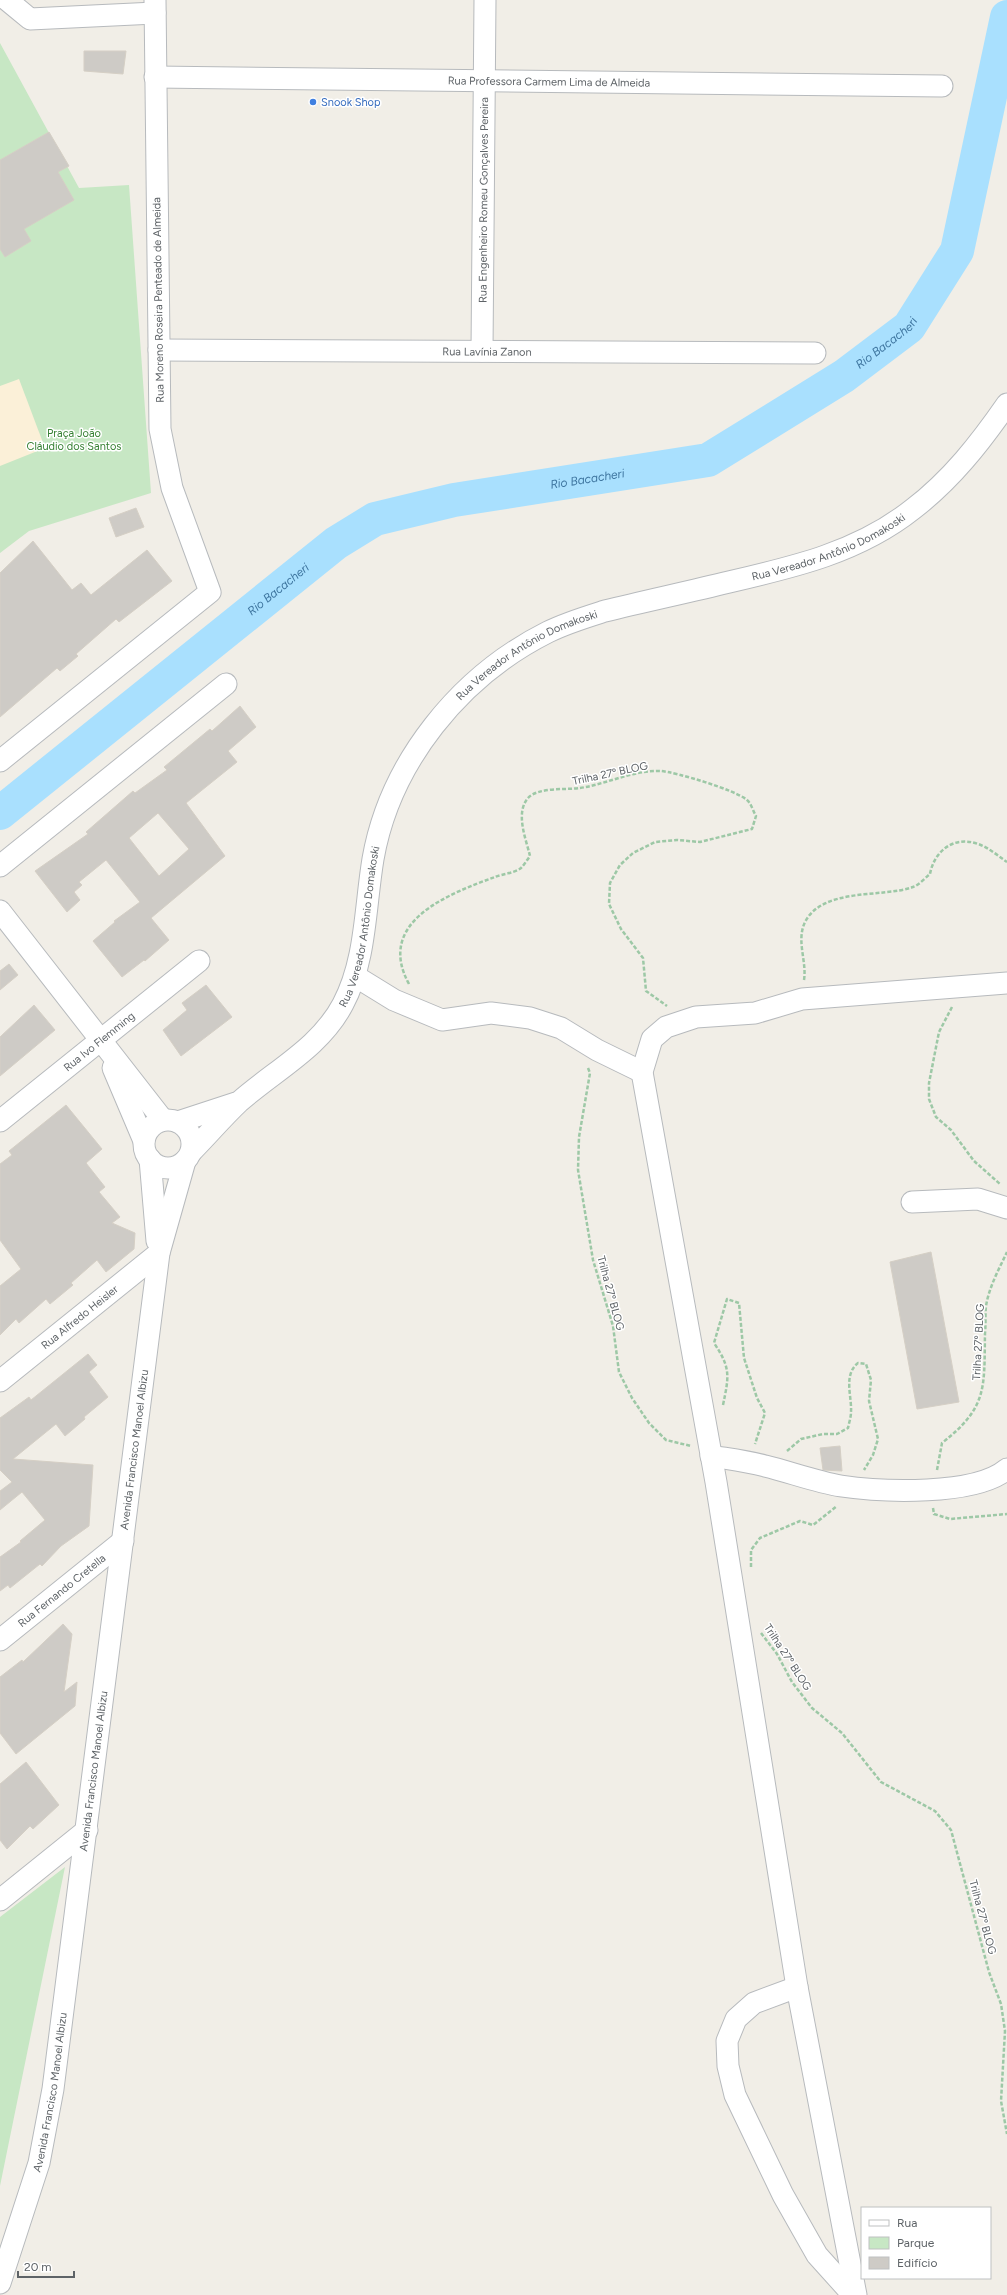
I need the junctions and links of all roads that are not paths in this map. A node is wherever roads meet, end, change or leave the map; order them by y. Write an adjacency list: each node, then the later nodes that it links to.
1 (7, 0): 3 (street)
2 (485, 0): 5 (street, Rua Engenheiro Romeu Gonçalves Pereira)
3 (155, 6): 4 (street, Rua Moreno Roseira Penteado de Almeida)
4 (155, 77): 5 (street, Rua Professora Carmem Lima de Almeida); 7 (street, Rua Moreno Roseira Penteado de Almeida)
5 (485, 81): 6 (street, Rua Professora Carmem Lima de Almeida); 8 (street, Rua Engenheiro Romeu Gonçalves Pereira)
6 (942, 86)
7 (159, 350): 8 (street, Rua Lavínia Zanon); 12 (street, Rua Moreno Roseira Penteado de Almeida)
8 (482, 351): 9 (street, Rua Lavínia Zanon)
9 (815, 353)
10 (1007, 404): 16 (street, Rua Vereador Antônio Domakoski)
11 (226, 684): 13 (street)
12 (0, 761)
13 (0, 866)
14 (0, 911): 18 (street, Avenida Francisco Manoel Albizu)
15 (199, 961): 18 (street, Rua Ivo Flemming)
16 (355, 976): 19 (street); 20 (street, Rua Vereador Antônio Domakoski)
17 (1007, 983): 19 (street)
18 (101, 1040): 21 (street, Rua Ivo Flemming); 22 (street, Avenida Francisco Manoel Albizu); 23 (street, Avenida Francisco Manoel Albizu)
19 (642, 1072): 29 (street)
20 (239, 1102): 22 (street, Rua Vereador Antônio Domakoski); 24 (street, Rua Vereador Antônio Domakoski)
21 (0, 1121)
22 (170, 1121): 23 (street); 24 (street)
23 (147, 1150): 24 (street); 27 (street, Avenida Francisco Manoel Albizu)
24 (188, 1157): 27 (street, Avenida Francisco Manoel Albizu)
25 (912, 1202): 26 (street)
26 (1007, 1208)
27 (158, 1253): 28 (street, Rua Alfredo Heisler); 31 (street, Avenida Francisco Manoel Albizu)
28 (0, 1381)
29 (710, 1447): 30 (street); 35 (street)
30 (1007, 1469)
31 (123, 1541): 32 (street, Rua Fernando Cretella); 33 (street, Avenida Francisco Manoel Albizu)
32 (0, 1640)
33 (87, 1830): 34 (street); 36 (street, Avenida Francisco Manoel Albizu)
34 (0, 1900)
35 (797, 1987): 37 (street); 38 (street)
36 (0, 2283)
37 (853, 2295)
38 (856, 2295)

